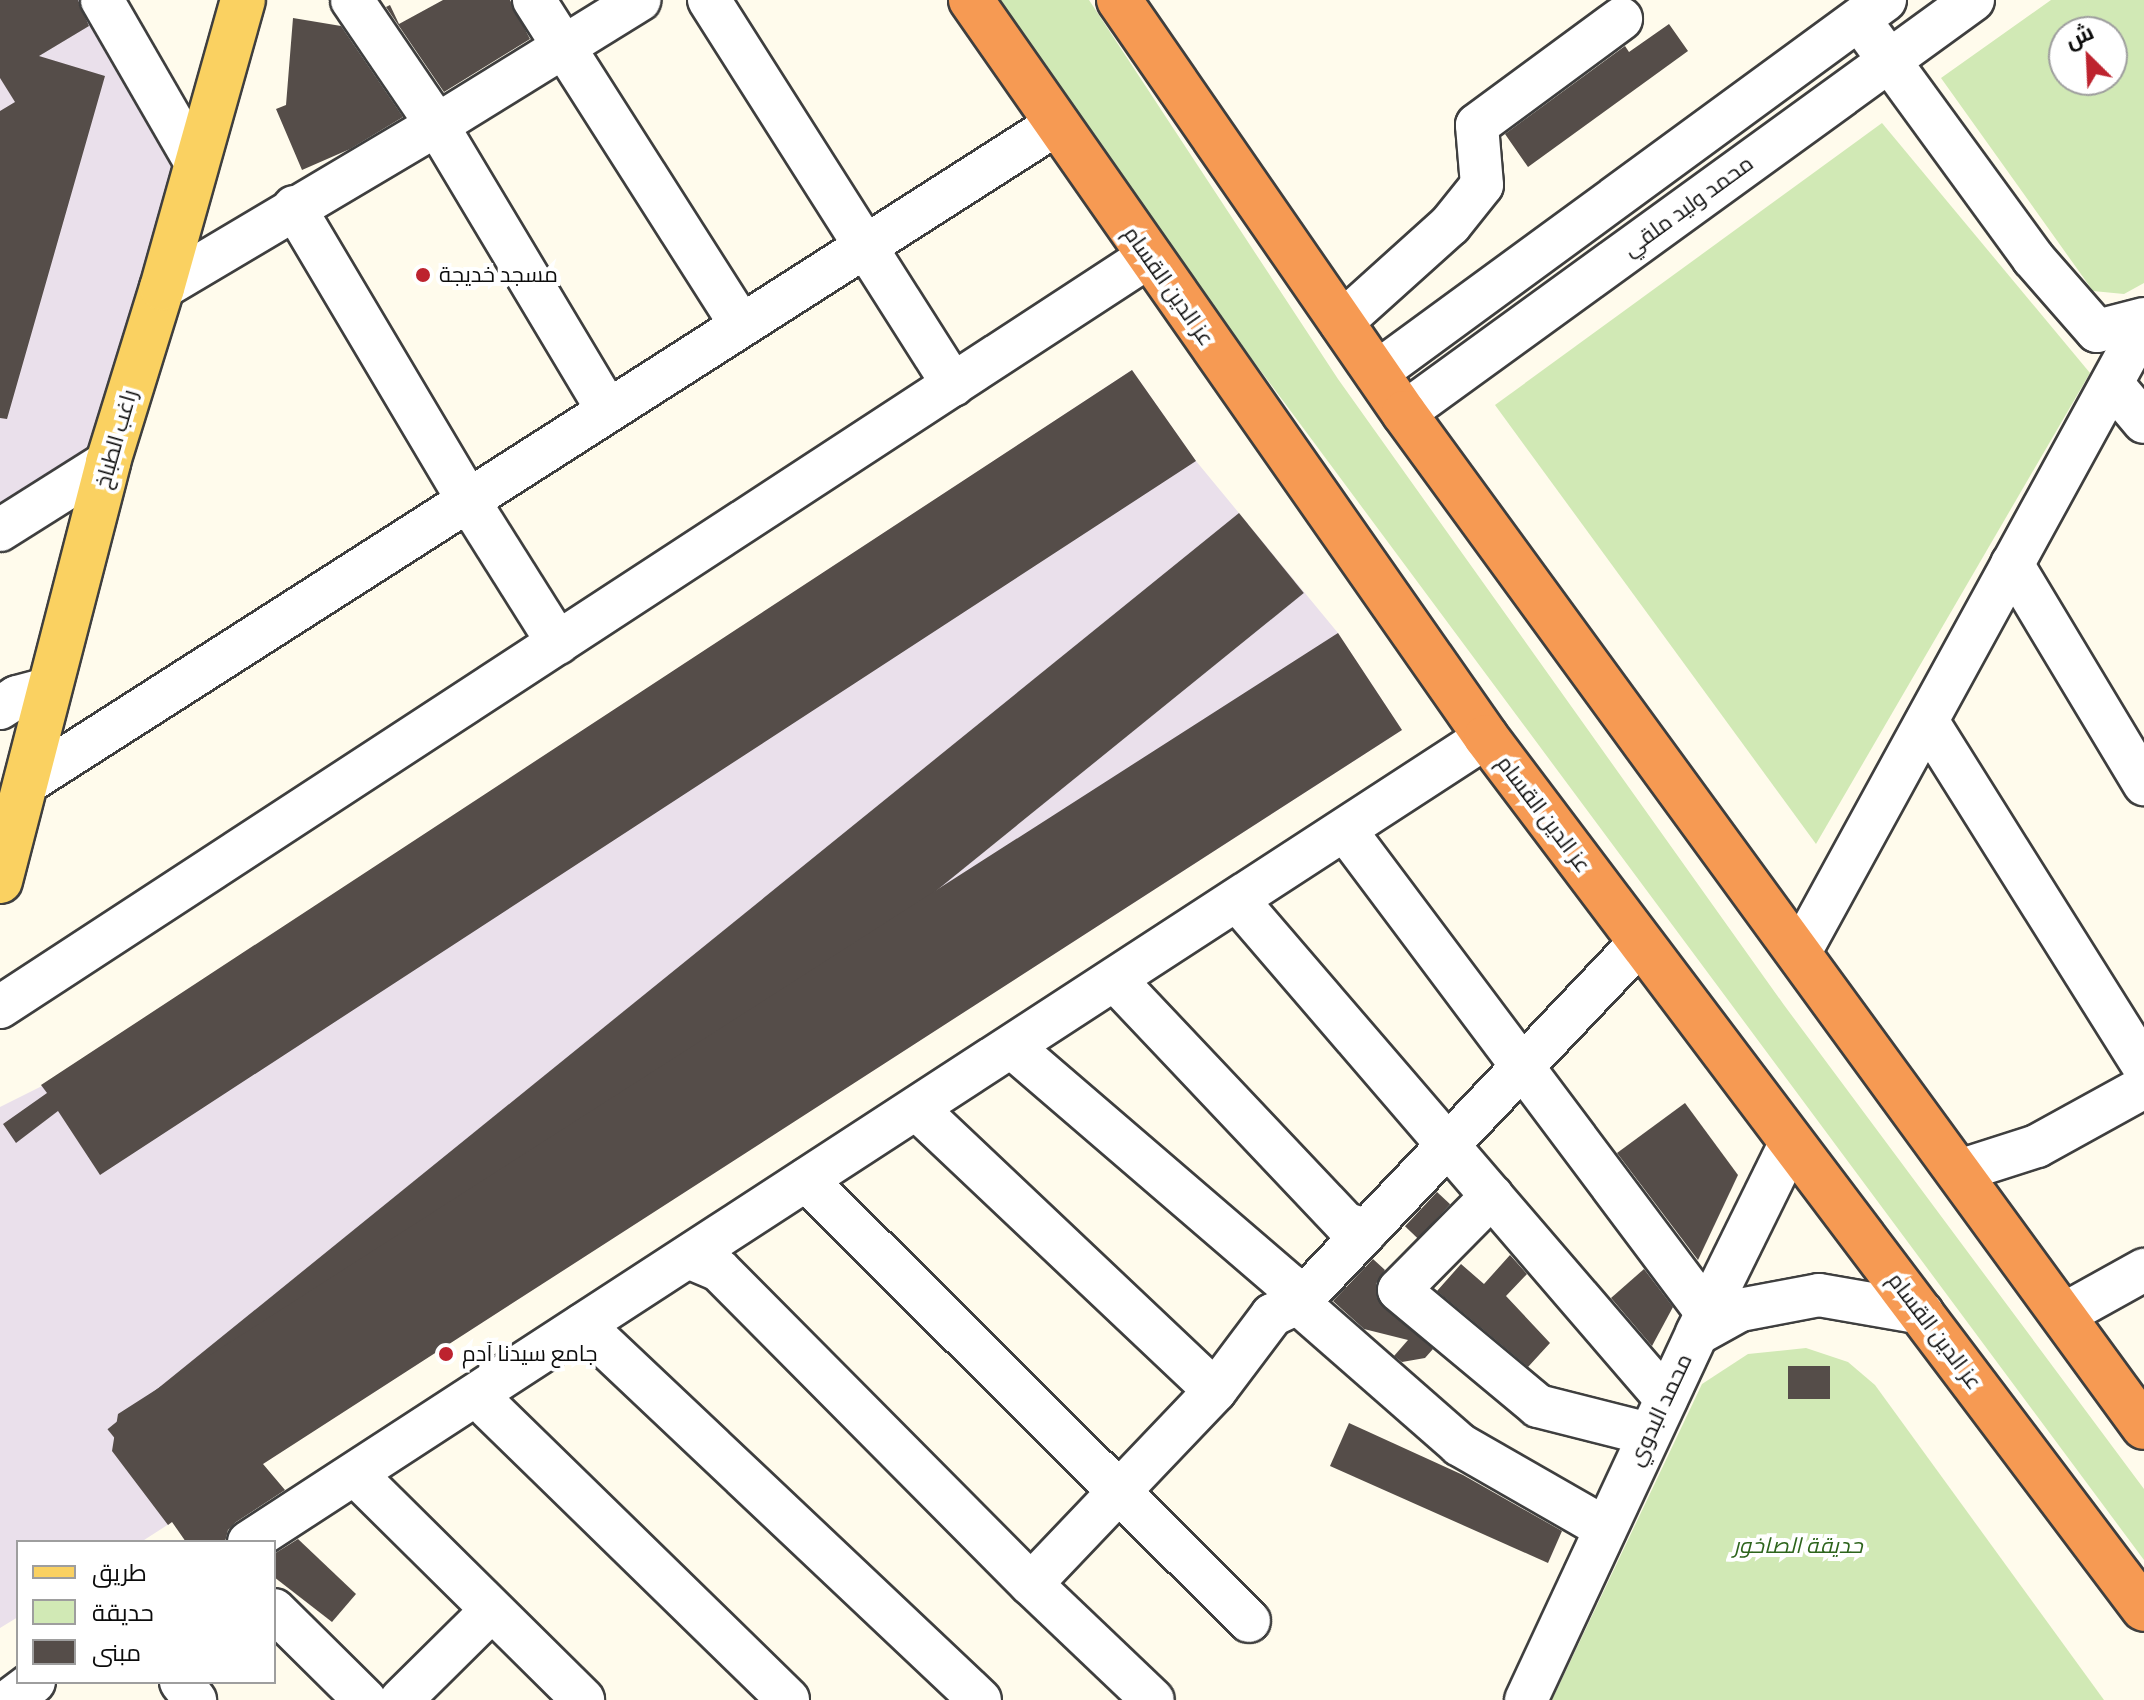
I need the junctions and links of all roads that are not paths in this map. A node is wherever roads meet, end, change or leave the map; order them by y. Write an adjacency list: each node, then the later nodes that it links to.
1 (102, 0): 16 (street)
2 (243, 0): 16 (main road, راغب الطباخ)
3 (352, 0): 14 (street)
4 (534, 0): 12 (street)
5 (639, 0): 12 (street)
6 (709, 0): 18 (street)
7 (971, 0): 15 (highway, عز الدين القسام)
8 (1119, 0): 22 (highway)
9 (1973, 0): 13 (street, محمد وليد ملقي)
10 (1863, 7): 13 (street); 24 (street)
11 (1621, 19): 22 (street)
12 (564, 46): 14 (street); 23 (street)
13 (1888, 60): 21 (street); 28 (street, محمد وليد ملقي)
14 (437, 125): 17 (street); 27 (street)
15 (1055, 125): 18 (street); 19 (highway, عز الدين القسام)
16 (196, 163): 20 (main road, راغب الطباخ)
17 (294, 207): 20 (street); 31 (street)
18 (866, 246): 23 (street); 25 (street)
19 (1148, 257): 25 (street); 38 (highway, عز الدين القسام)
20 (162, 288): 30 (main road, راغب الطباخ)
21 (2144, 321): 26 (street)
22 (1341, 323): 24 (highway)
23 (741, 325): 27 (street)
24 (1376, 373): 28 (highway)
25 (953, 385): 34 (street)
26 (2113, 385): 29 (street); 33 (street)
27 (608, 411): 31 (street)
28 (1404, 413): 45 (highway)
29 (2144, 422)
30 (108, 462): 32 (street); 35 (main road, راغب الطباخ)
31 (468, 500): 34 (street); 39 (street)
32 (0, 530)
33 (2012, 564): 37 (street); 40 (street)
34 (558, 643): 47 (street)
35 (50, 688): 36 (street); 39 (main road, راغب الطباخ)
36 (0, 708)
37 (1927, 721): 45 (street); 50 (street)
38 (1486, 737): 41 (street); 44 (highway, عز الدين القسام)
39 (25, 784): 42 (main road, راغب الطباخ)
40 (2144, 784)
41 (1345, 830): 43 (street); 49 (street)
42 (0, 881)
43 (1237, 900): 46 (street); 54 (street)
44 (1641, 942): 49 (street); 53 (highway, عز الدين القسام)
45 (1800, 952): 55 (highway)
46 (1115, 980): 48 (street); 58 (street)
47 (0, 1007)
48 (1012, 1047): 52 (street); 61 (street)
49 (1523, 1067): 54 (street); 64 (street)
50 (2144, 1067)
51 (2144, 1087): 55 (street)
52 (917, 1109): 56 (street); 66 (street)
53 (1791, 1142): 62 (highway, عز الدين القسام); 64 (street)
54 (1448, 1145): 57 (street); 58 (street)
55 (1959, 1171): 63 (highway)
56 (806, 1180): 59 (street); 71 (street)
57 (1492, 1196): 68 (street); 68 (street)
58 (1367, 1230): 61 (street)
59 (688, 1257): 65 (street); 74 (street)
60 (2144, 1270): 63 (street)
61 (1298, 1303): 66 (street); 72 (street)
62 (1922, 1313): 64 (street, محمد البدوي); 75 (highway, عز الدين القسام)
63 (2063, 1315): 69 (highway)
64 (1702, 1324): 68 (street, محمد البدوي)
65 (583, 1325): 67 (street); 85 (street)
66 (1215, 1391): 71 (street)
67 (476, 1395): 70 (street); 84 (street)
68 (1658, 1416): 72 (street, محمد البدوي)
69 (2144, 1427)
70 (355, 1474): 73 (street); 76 (street)
71 (1119, 1491): 74 (street); 78 (street)
72 (1605, 1528): 87 (street, محمد البدوي)
73 (252, 1540)
74 (1031, 1584): 86 (street)
75 (2144, 1609)
76 (491, 1611): 82 (street); 83 (street)
77 (276, 1612): 81 (street)
78 (1249, 1621)
79 (183, 1684): 80 (street)
80 (195, 1700)
81 (365, 1700)
82 (401, 1700)
83 (583, 1700)
84 (788, 1700)
85 (980, 1700)
86 (1153, 1700)
87 (1526, 1700)

